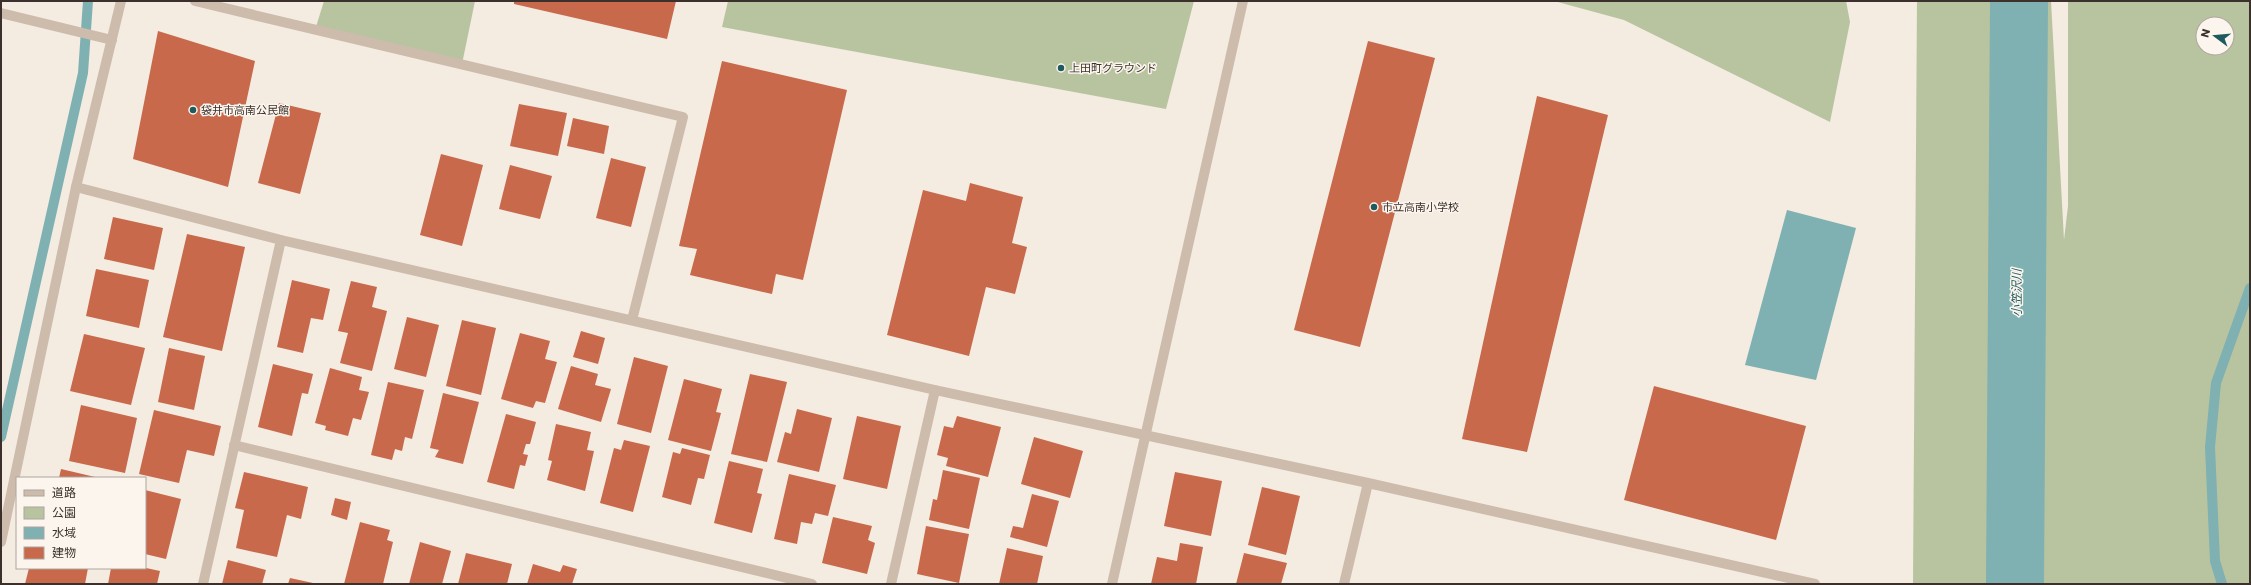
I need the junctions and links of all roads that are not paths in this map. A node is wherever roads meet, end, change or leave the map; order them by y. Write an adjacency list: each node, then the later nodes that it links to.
1 (120, 1): 5 (street)
2 (195, 1): 8 (street)
3 (1243, 1): 10 (street)
4 (1, 13): 5 (street)
5 (112, 40): 6 (street)
6 (76, 187): 7 (street); 13 (street)
7 (281, 240): 8 (street); 11 (street)
8 (632, 320): 9 (street)
9 (935, 390): 10 (street); 16 (street)
10 (1145, 436): 12 (street); 17 (street)
11 (234, 445): 14 (street); 15 (street)
12 (1368, 483): 18 (street); 19 (street)
13 (1, 542)
14 (203, 584)
15 (812, 584)
16 (891, 584)
17 (1112, 584)
18 (1344, 584)
19 (1815, 584)

